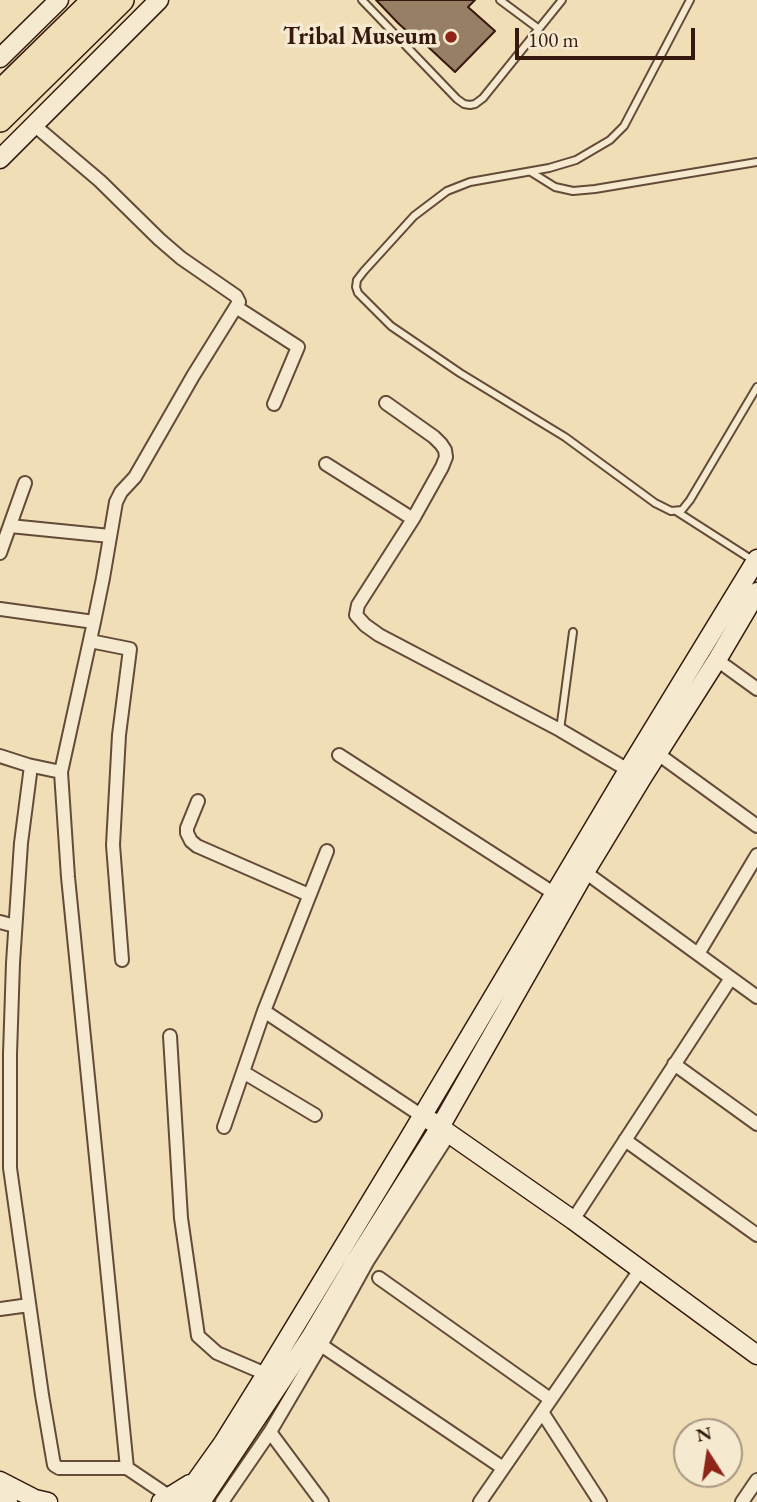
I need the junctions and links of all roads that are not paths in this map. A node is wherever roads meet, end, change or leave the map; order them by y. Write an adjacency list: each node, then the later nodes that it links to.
1 (58, 0): 10 (street)
2 (94, 0): 11 (highway)
3 (122, 0): 12 (highway)
4 (159, 0): 13 (street)
5 (362, 0): 9 (lane)
6 (500, 0): 9 (lane)
7 (562, 0): 9 (lane)
8 (690, 0): 16 (lane)
9 (539, 29)
10 (0, 58)
11 (0, 92)
12 (0, 120)
13 (34, 125): 14 (street); 17 (street)
14 (0, 159)
15 (757, 162): 16 (lane)
16 (531, 172): 23 (lane)
17 (236, 307): 20 (street); 26 (street)
18 (757, 387): 23 (lane)
19 (386, 403): 24 (street)
20 (274, 404)
21 (326, 464): 24 (street)
22 (25, 483): 25 (street)
23 (676, 511): 28 (lane)
24 (413, 519): 36 (street)
25 (10, 526): 26 (street); 27 (street)
26 (110, 536): 31 (street)
27 (0, 553)
28 (756, 561): 41 (street)
29 (757, 592): 34 (street)
30 (0, 609): 31 (street)
31 (94, 622): 33 (street)
32 (573, 632): 36 (lane)
33 (90, 641): 42 (street); 53 (street)
34 (717, 660): 35 (street); 37 (street)
35 (757, 689)
36 (560, 730): 41 (street)
37 (657, 754): 44 (street); 47 (street)
38 (339, 755): 48 (street)
39 (0, 756): 40 (street)
40 (31, 766): 42 (street); 51 (street)
41 (628, 770): 48 (street)
42 (61, 772): 80 (street)
43 (198, 800): 49 (street)
44 (757, 826)
45 (327, 851): 49 (street)
46 (757, 855): 52 (street)
47 (585, 872): 52 (street); 66 (street)
48 (555, 894): 63 (street)
49 (309, 895): 56 (street)
50 (0, 922): 51 (street)
51 (15, 926): 57 (street)
52 (698, 954): 54 (street)
53 (122, 960)
54 (731, 978): 55 (street); 59 (street)
55 (757, 997)
56 (264, 1011): 60 (street); 63 (street)
57 (6, 1026): 61 (street)
58 (170, 1036): 76 (street)
59 (674, 1064): 64 (street); 67 (street)
60 (243, 1072): 62 (street); 65 (street)
61 (5, 1110): 72 (street)
62 (315, 1115)
63 (422, 1116): 66 (street); 76 (street)
64 (757, 1124)
65 (223, 1127)
66 (445, 1130): 68 (street); 74 (street); 88 (street)
67 (625, 1140): 68 (street); 69 (street)
68 (573, 1220): 70 (street)
69 (757, 1235)
70 (640, 1270): 75 (street); 77 (street)
71 (379, 1278): 77 (street)
72 (29, 1305): 73 (street); 80 (street)
73 (0, 1309)
74 (321, 1345): 79 (street); 81 (street)
75 (757, 1355)
76 (266, 1374): 85 (street)
77 (550, 1399): 78 (street)
78 (542, 1412): 81 (street); 92 (street)
79 (270, 1432): 89 (street); 90 (street)
80 (127, 1468): 85 (street)
81 (503, 1468): 91 (street)
82 (757, 1480): 93 (street)
83 (0, 1481): 87 (street)
84 (0, 1499): 86 (street)
85 (171, 1500)
86 (8, 1502)
87 (48, 1502)
88 (201, 1502)
89 (222, 1502)
90 (322, 1502)
91 (480, 1502)
92 (600, 1502)
93 (742, 1502)

